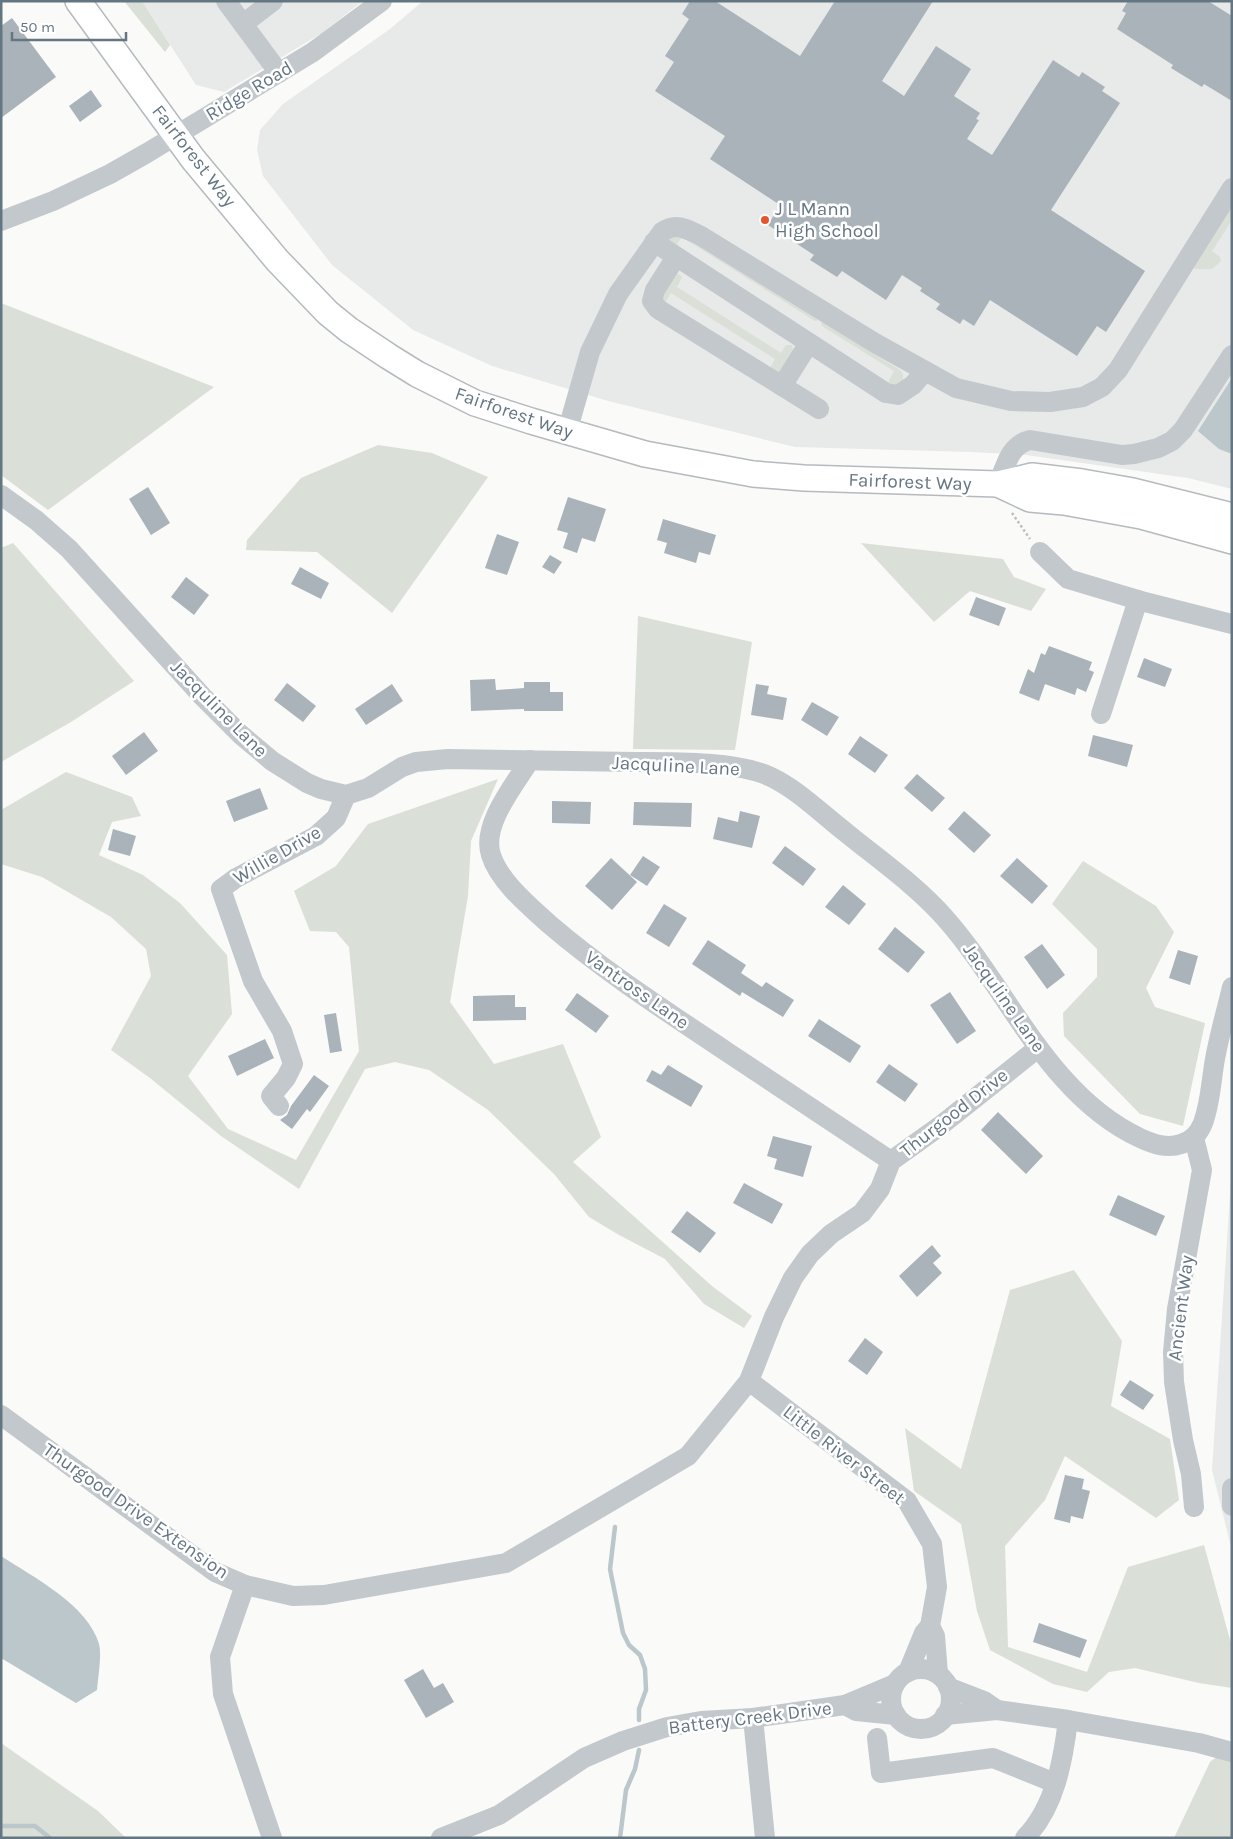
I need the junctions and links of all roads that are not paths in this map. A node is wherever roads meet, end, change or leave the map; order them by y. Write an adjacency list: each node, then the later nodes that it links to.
1 (78, 1): 7 (main road, Fairforest Way)
2 (226, 1): 5 (street)
3 (273, 1): 5 (street)
4 (382, 1): 6 (street, Ridge Road)
5 (243, 24): 6 (street)
6 (278, 73): 7 (street, Ridge Road)
7 (176, 135): 9 (street, Ridge Road); 17 (main road, Fairforest Way)
8 (1232, 188): 14 (street)
9 (1, 221)
10 (654, 242): 11 (street); 14 (street); 17 (street)
11 (676, 257): 12 (street); 15 (street)
12 (809, 343): 14 (street); 15 (street)
13 (1232, 355): 18 (street)
14 (925, 371)
15 (782, 386): 16 (street)
16 (819, 409)
17 (567, 432): 18 (main road, Fairforest Way)
18 (998, 484): 20 (main road, Fairforest Way); 21 (main road, Fairforest Way)
19 (1, 495): 27 (street, Jacquline Lane)
20 (1232, 516)
21 (1232, 541)
22 (1040, 552): 23 (street)
23 (1138, 600): 24 (street); 25 (street)
24 (1232, 624)
25 (1101, 714)
26 (530, 760): 27 (street, Jacquline Lane); 29 (street, Jacquline Lane); 32 (street, Vantross Lane)
27 (346, 795): 30 (street, Willie Drive)
28 (1232, 988): 31 (street)
29 (1038, 1048): 31 (street, Jacquline Lane); 32 (street, Thurgood Drive)
30 (279, 1106)
31 (1194, 1138): 37 (street, Ancient Way)
32 (891, 1161): 33 (street, Thurgood Drive)
33 (749, 1381): 38 (street, Thurgood Drive Extension); 39 (street, Little River Street)
34 (1, 1416): 38 (street, Thurgood Drive Extension)
35 (1232, 1488): 36 (street)
36 (1232, 1506)
37 (1194, 1507)
38 (245, 1585): 51 (street)
39 (930, 1626): 40 (street, Little River Street); 41 (street, Little River Street)
40 (902, 1678): 41 (street); 42 (street, Battery Creek Drive); 44 (street)
41 (943, 1681): 43 (street); 45 (street)
42 (845, 1705): 44 (street, Battery Creek Drive); 46 (street, Battery Creek Drive)
43 (997, 1710): 45 (street); 47 (street)
44 (896, 1715): 45 (street)
45 (945, 1715)
46 (753, 1718): 52 (street, Battery Creek Drive); 53 (street)
47 (1068, 1720): 49 (street); 50 (street)
48 (877, 1738): 50 (street)
49 (1232, 1752)
50 (1055, 1783): 54 (street)
51 (272, 1838)
52 (442, 1838)
53 (765, 1838)
54 (1025, 1838)

